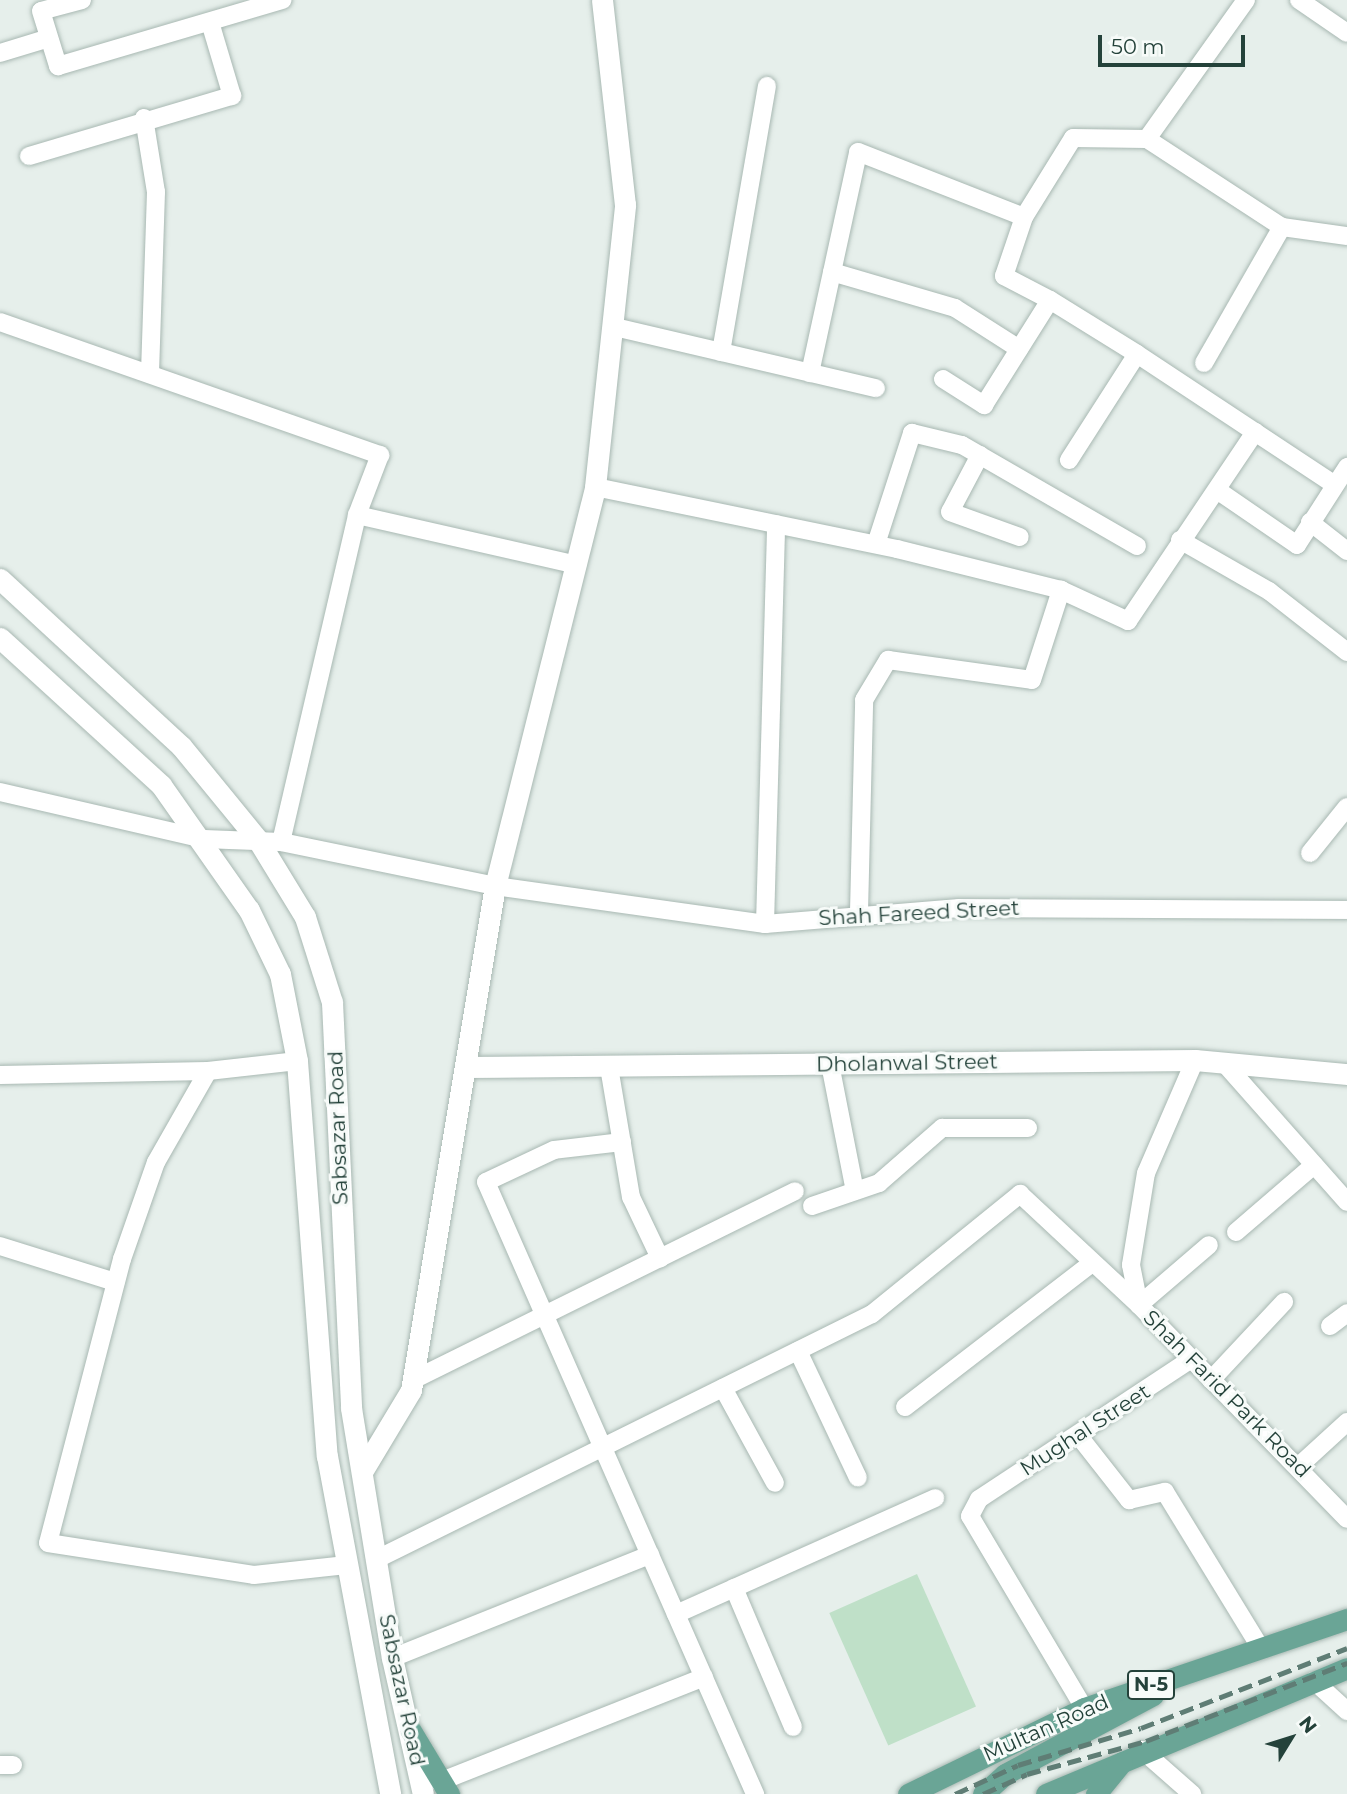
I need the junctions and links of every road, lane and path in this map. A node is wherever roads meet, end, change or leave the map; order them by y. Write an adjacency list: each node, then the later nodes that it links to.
1 (82, 0): 9 (street)
2 (282, 0): 6 (street)
3 (602, 0): 21 (main road)
4 (1246, 0): 13 (street)
5 (1299, 0): 8 (street)
6 (253, 4): 7 (street)
7 (211, 22): 9 (street); 12 (street)
8 (1347, 33)
9 (49, 38): 10 (street)
10 (0, 53)
11 (767, 86): 23 (street)
12 (144, 118): 14 (street); 27 (street)
13 (1147, 139): 15 (street); 16 (street)
14 (29, 156)
15 (1024, 216): 18 (street); 19 (street)
16 (1282, 227): 17 (street); 25 (street)
17 (1347, 236)
18 (832, 272): 22 (street); 26 (street)
19 (1050, 300): 22 (street); 24 (street)
20 (1, 324): 27 (street)
21 (615, 327): 23 (street); 35 (main road)
22 (1019, 349): 28 (street)
23 (721, 352): 26 (street)
24 (1138, 354): 30 (street); 32 (street)
25 (1204, 363)
26 (810, 373): 29 (street)
27 (149, 374): 37 (street)
28 (943, 379)
29 (876, 388)
30 (1255, 432): 34 (street); 36 (street)
31 (980, 455): 40 (street); 42 (street); 43 (street)
32 (1069, 460)
33 (1347, 467): 34 (street)
34 (1335, 485): 38 (street)
35 (595, 487): 39 (street); 45 (main road)
36 (1217, 490): 38 (street); 41 (street)
37 (357, 515): 45 (street); 54 (street)
38 (1310, 522): 44 (street)
39 (776, 524): 42 (street); 59 (street)
40 (1020, 537)
41 (1180, 540): 47 (street); 49 (street)
42 (876, 544): 47 (street)
43 (1137, 546)
44 (1347, 551)
45 (577, 565): 56 (main road)
46 (0, 579): 53 (main road, Sabsazar Road)
47 (1060, 590): 58 (street)
48 (0, 638): 52 (main road, Sabsazar Road)
49 (1347, 652)
50 (0, 792): 52 (street, Shah Fareed Street)
51 (1347, 807): 55 (street)
52 (204, 839): 53 (street, Shah Fareed Street); 60 (main road, Sabsazar Road)
53 (258, 840): 54 (street, Shah Fareed Street); 93 (main road, Sabsazar Road)
54 (281, 842): 56 (street, Shah Fareed Street)
55 (1311, 853)
56 (495, 886): 59 (street, Shah Fareed Street); 64 (main road)
57 (1347, 910): 58 (street, Shah Fareed Street)
58 (859, 912): 59 (street, Shah Fareed Street)
59 (765, 924)
60 (297, 1060): 66 (street); 94 (main road, Sabsazar Road)
61 (1195, 1060): 62 (main road, Dholanwal Street); 63 (main road, Dholanwal Street); 83 (street, Shah Farid Park Road)
62 (830, 1064): 65 (main road, Dholanwal Street); 73 (street)
63 (1225, 1064): 67 (main road, Dholanwal Street); 71 (street)
64 (466, 1067): 65 (main road, Dholanwal Street); 89 (main road)
65 (608, 1067): 70 (street)
66 (208, 1071): 68 (street); 81 (street)
67 (1347, 1074)
68 (0, 1075)
69 (1028, 1128): 73 (street)
70 (622, 1142): 79 (street); 85 (street)
71 (1314, 1165): 74 (street); 76 (street)
72 (795, 1191): 79 (street)
73 (855, 1191): 75 (street)
74 (1347, 1202)
75 (812, 1206)
76 (1236, 1232)
77 (1209, 1245): 83 (street)
78 (0, 1246): 81 (street)
79 (660, 1258): 85 (street)
80 (1093, 1262): 83 (street); 87 (street); 92 (street)
81 (115, 1282): 106 (street)
82 (1284, 1302): 90 (street)
83 (1139, 1305): 88 (street, Shah Farid Park Road)
84 (1347, 1313): 86 (street)
85 (545, 1315): 89 (street); 97 (street)
86 (1330, 1326)
87 (798, 1351): 91 (street); 100 (street)
88 (1190, 1360): 90 (street, Shah Farid Park Road); 96 (street, Mughal Street)
89 (413, 1380): 99 (main road)
90 (1211, 1380): 98 (street, Shah Farid Park Road)
91 (723, 1388): 97 (street); 101 (street)
92 (905, 1407)
93 (351, 1408): 94 (main road); 99 (main road, Sabsazar Road)
94 (323, 1420): 106 (main road, Sabsazar Road)
95 (1347, 1422): 98 (street)
96 (1078, 1435): 110 (street); 116 (street, Mughal Street)
97 (603, 1448): 104 (street); 105 (street)
98 (1299, 1466): 103 (street, Shah Farid Park Road)
99 (363, 1470): 105 (main road, Sabsazar Road)
100 (858, 1478)
101 (775, 1483)
102 (935, 1498): 107 (street)
103 (1347, 1519)
104 (650, 1555): 108 (street); 111 (street)
105 (377, 1559): 111 (main road, Sabsazar Road)
106 (346, 1565): 121 (main road, Sabsazar Road)
107 (734, 1588): 108 (street); 118 (street)
108 (676, 1614): 114 (street)
109 (1347, 1619): 110 (main road, Multan Road / N-5)
110 (1260, 1647): 113 (main road, Multan Road / N-5)
111 (392, 1658): 120 (main road, Sabsazar Road)
112 (1347, 1668): 115 (main road)
113 (1198, 1670): 116 (main road, Multan Road / N-5); 124 (main road)
114 (704, 1677): 120 (street); 122 (street)
115 (1314, 1681): 117 (street); 119 (main road)
116 (1083, 1708): 123 (main road, Multan Road / N-5)
117 (1347, 1710)
118 (793, 1727)
119 (1134, 1754): 125 (main road); 126 (main road); 127 (street)
120 (438, 1791)
121 (390, 1794)
122 (755, 1794)
123 (908, 1794)
124 (983, 1794)
125 (1046, 1794)
126 (1096, 1794)
127 (1192, 1794)

